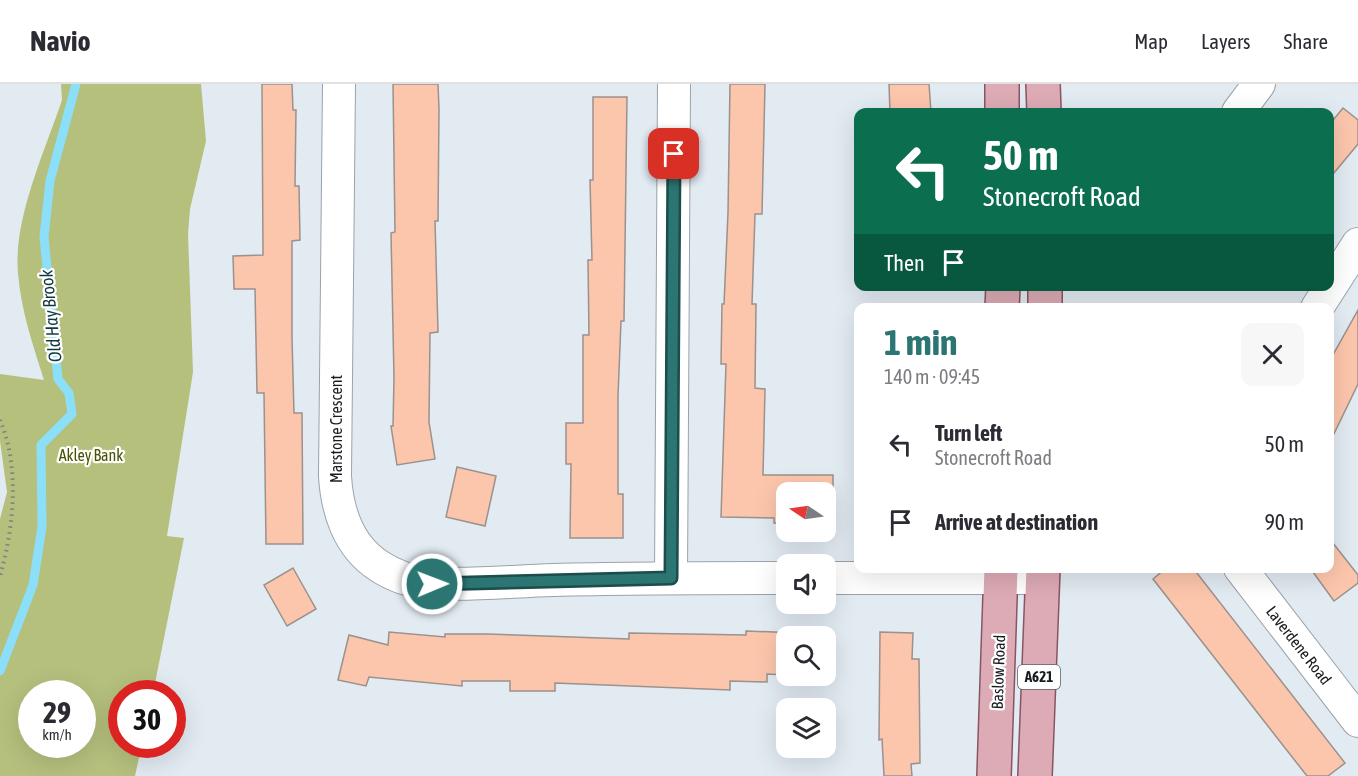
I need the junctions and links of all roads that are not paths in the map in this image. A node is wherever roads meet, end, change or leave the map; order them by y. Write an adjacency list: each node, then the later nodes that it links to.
1 (339, 84): 14 (street, Marstone Crescent)
2 (674, 84): 14 (street)
3 (1002, 84): 6 (main road)
4 (1043, 84): 7 (main road)
5 (1259, 84): 8 (street)
6 (1002, 108)
7 (1044, 108)
8 (1241, 108)
9 (1358, 244): 10 (street)
10 (1334, 281)
11 (1043, 573): 13 (street); 19 (main road, A621)
12 (1244, 573): 17 (street, Laverdene Road)
13 (1001, 574): 16 (street); 18 (main road, Baslow Road / A621)
14 (671, 578): 15 (street, Marstone Crescent)
15 (776, 578)
16 (836, 578)
17 (1358, 721)
18 (994, 776)
19 (1035, 776)

